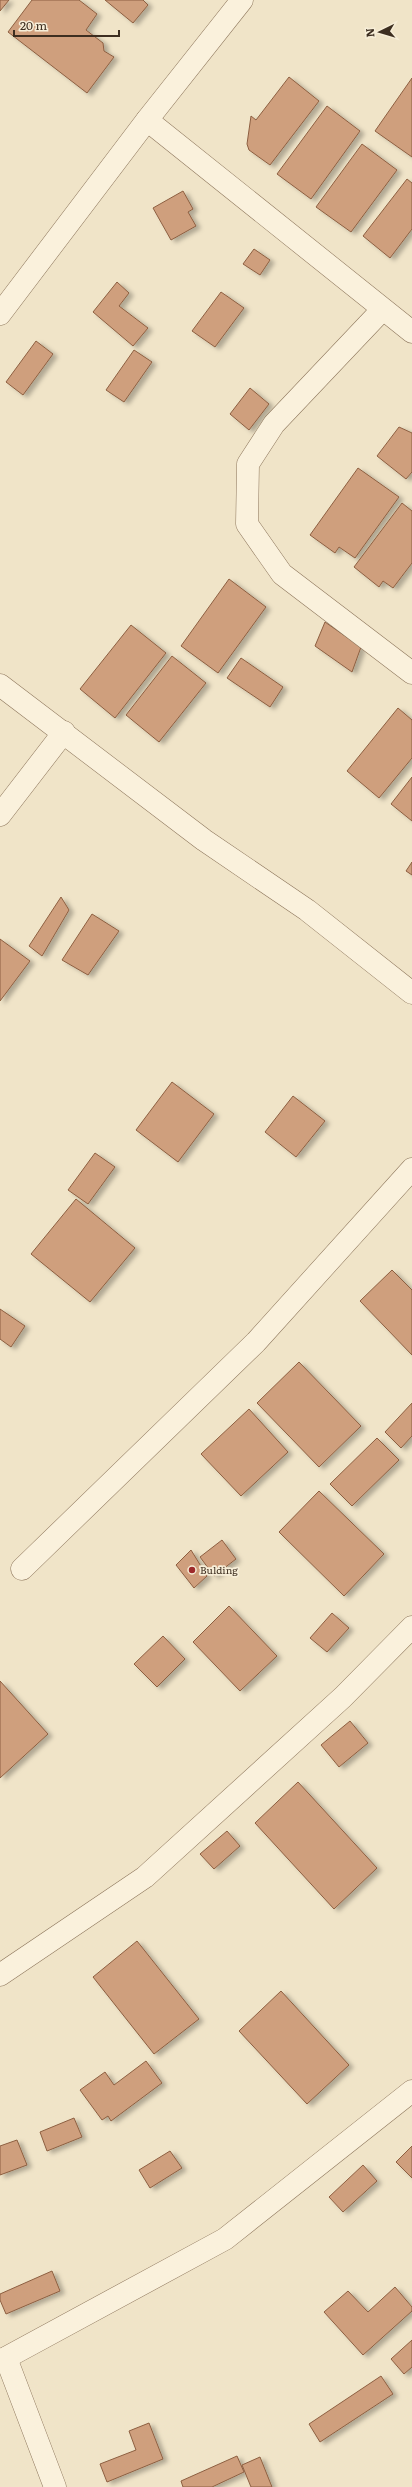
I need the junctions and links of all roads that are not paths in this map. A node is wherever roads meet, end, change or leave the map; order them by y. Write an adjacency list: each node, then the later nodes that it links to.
1 (242, 0): 2 (street)
2 (147, 120): 3 (street); 4 (street)
3 (382, 310): 5 (street); 6 (street)
4 (0, 314)
5 (412, 332)
6 (412, 672)
7 (0, 685): 8 (street)
8 (64, 732): 9 (street); 10 (street)
9 (0, 815)
10 (412, 993)
11 (412, 1169): 12 (street)
12 (22, 1569)
13 (412, 1627): 14 (street)
14 (0, 1975)
15 (412, 2091): 16 (street)
16 (3, 2360): 17 (street)
17 (55, 2487)

